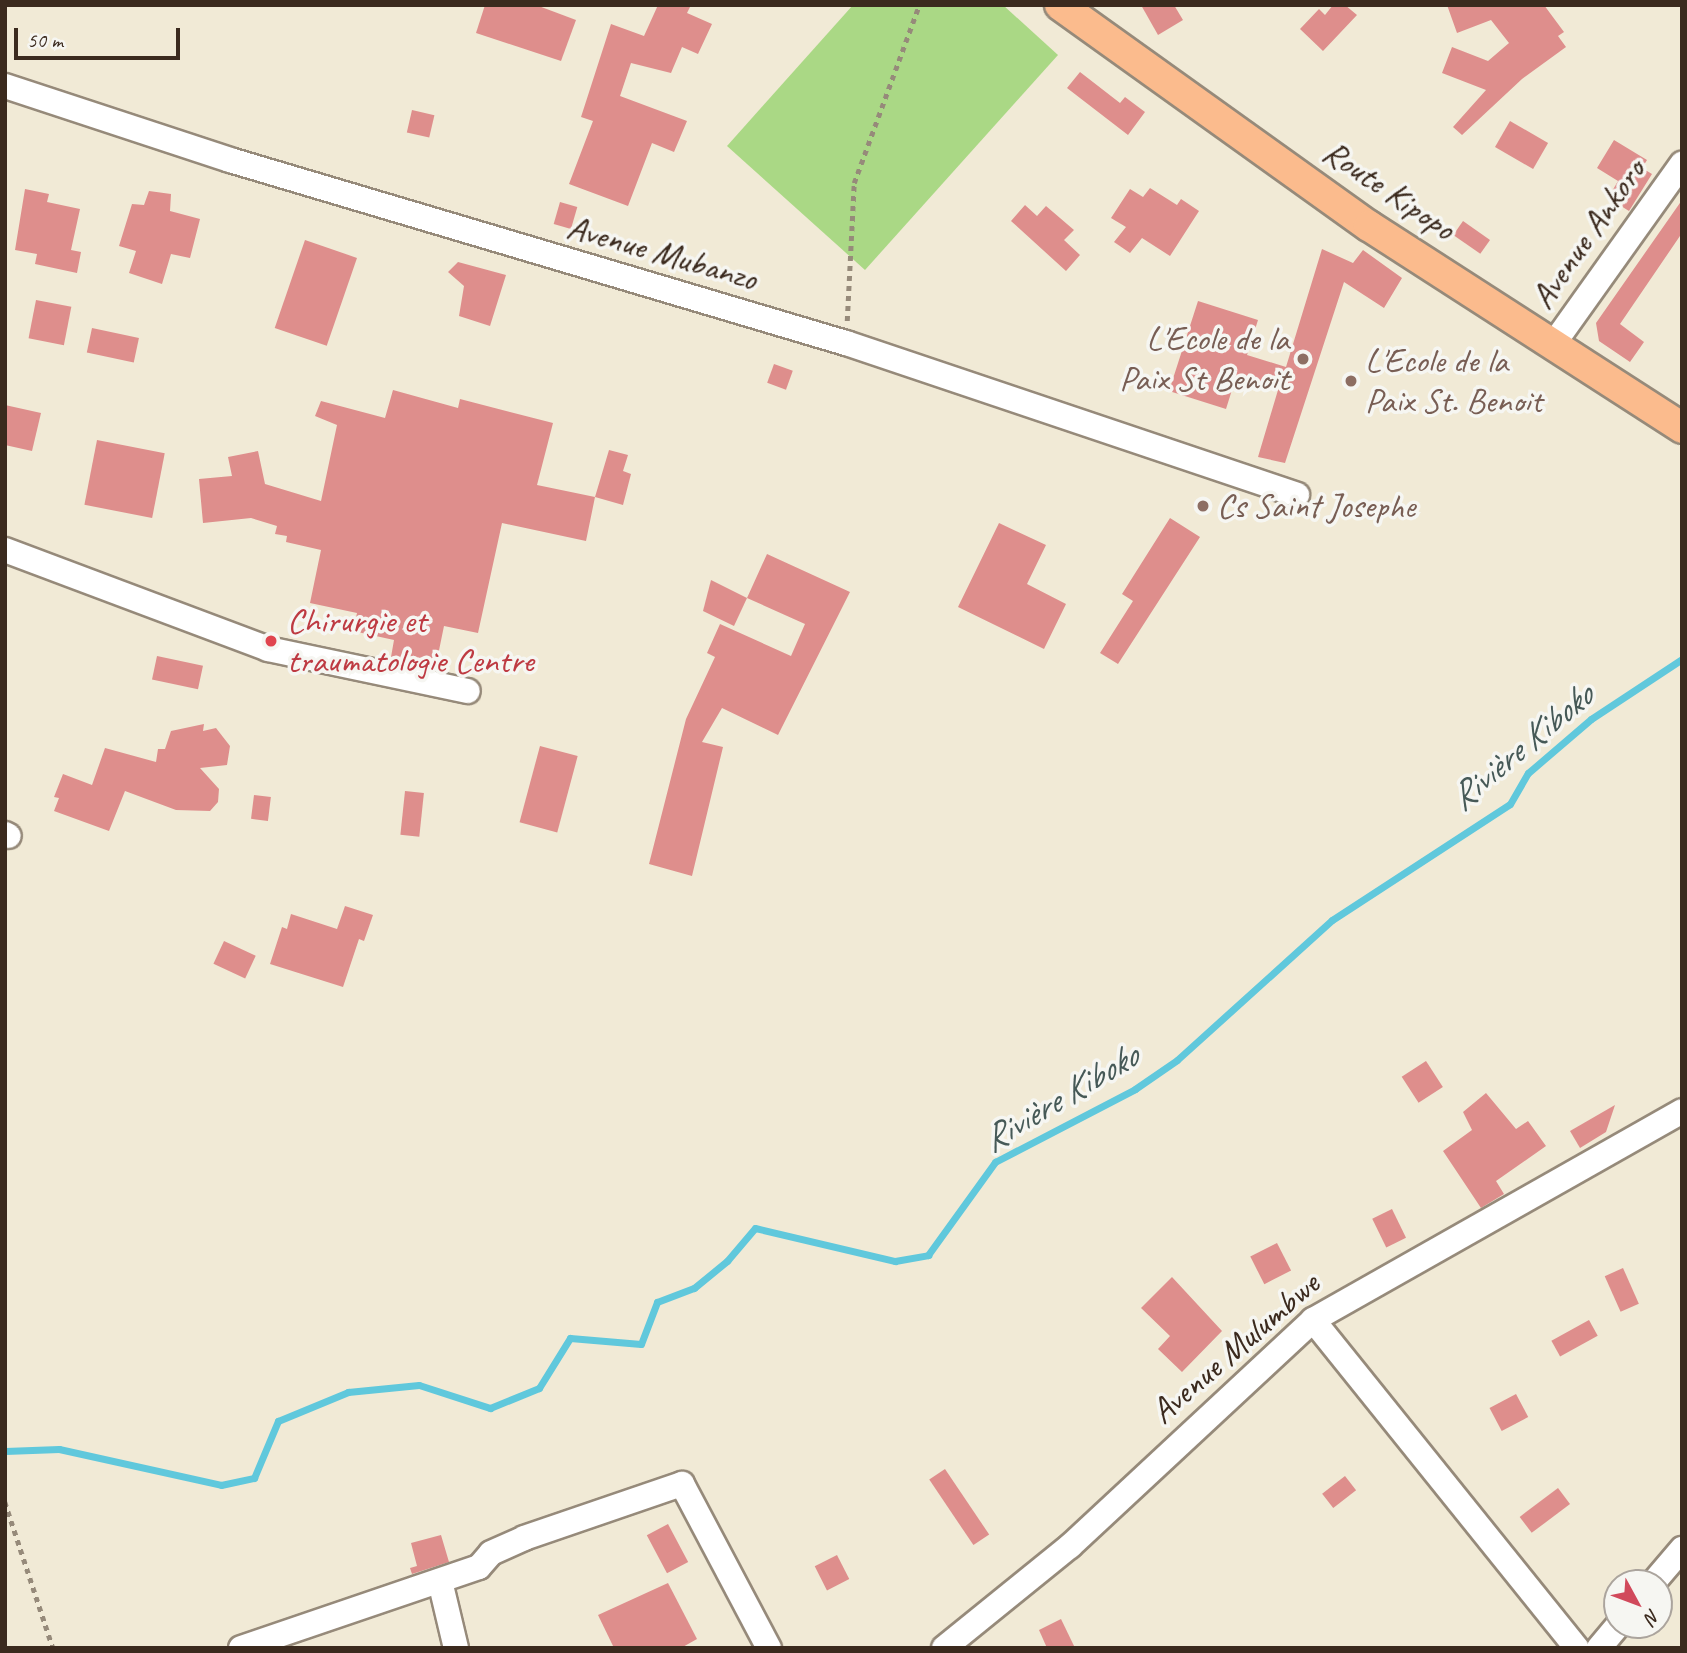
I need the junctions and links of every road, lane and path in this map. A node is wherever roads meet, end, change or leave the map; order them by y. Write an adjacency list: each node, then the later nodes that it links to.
1 (919, 5): 5 (path)
2 (1060, 5): 6 (main road, Route Kipopo)
3 (5, 86): 5 (street, Avenue Mubanzo)
4 (1682, 163): 6 (street, Avenue Ankoro)
5 (846, 343): 8 (street, Avenue Mubanzo)
6 (1552, 346): 7 (main road, Route Kipopo)
7 (1682, 428)
8 (1297, 495)
9 (5, 550): 10 (street)
10 (468, 691)
11 (1682, 1111): 12 (street, Avenue Mulumbwe)
12 (1313, 1320): 21 (street, Avenue Mulumbwe); 22 (street)
13 (5, 1502): 17 (path)
14 (1682, 1549): 15 (street)
15 (1665, 1569)
16 (440, 1581): 18 (street); 19 (street); 20 (street)
17 (53, 1648)
18 (241, 1648)
19 (456, 1648)
20 (769, 1648)
21 (944, 1648)
22 (1577, 1648)

